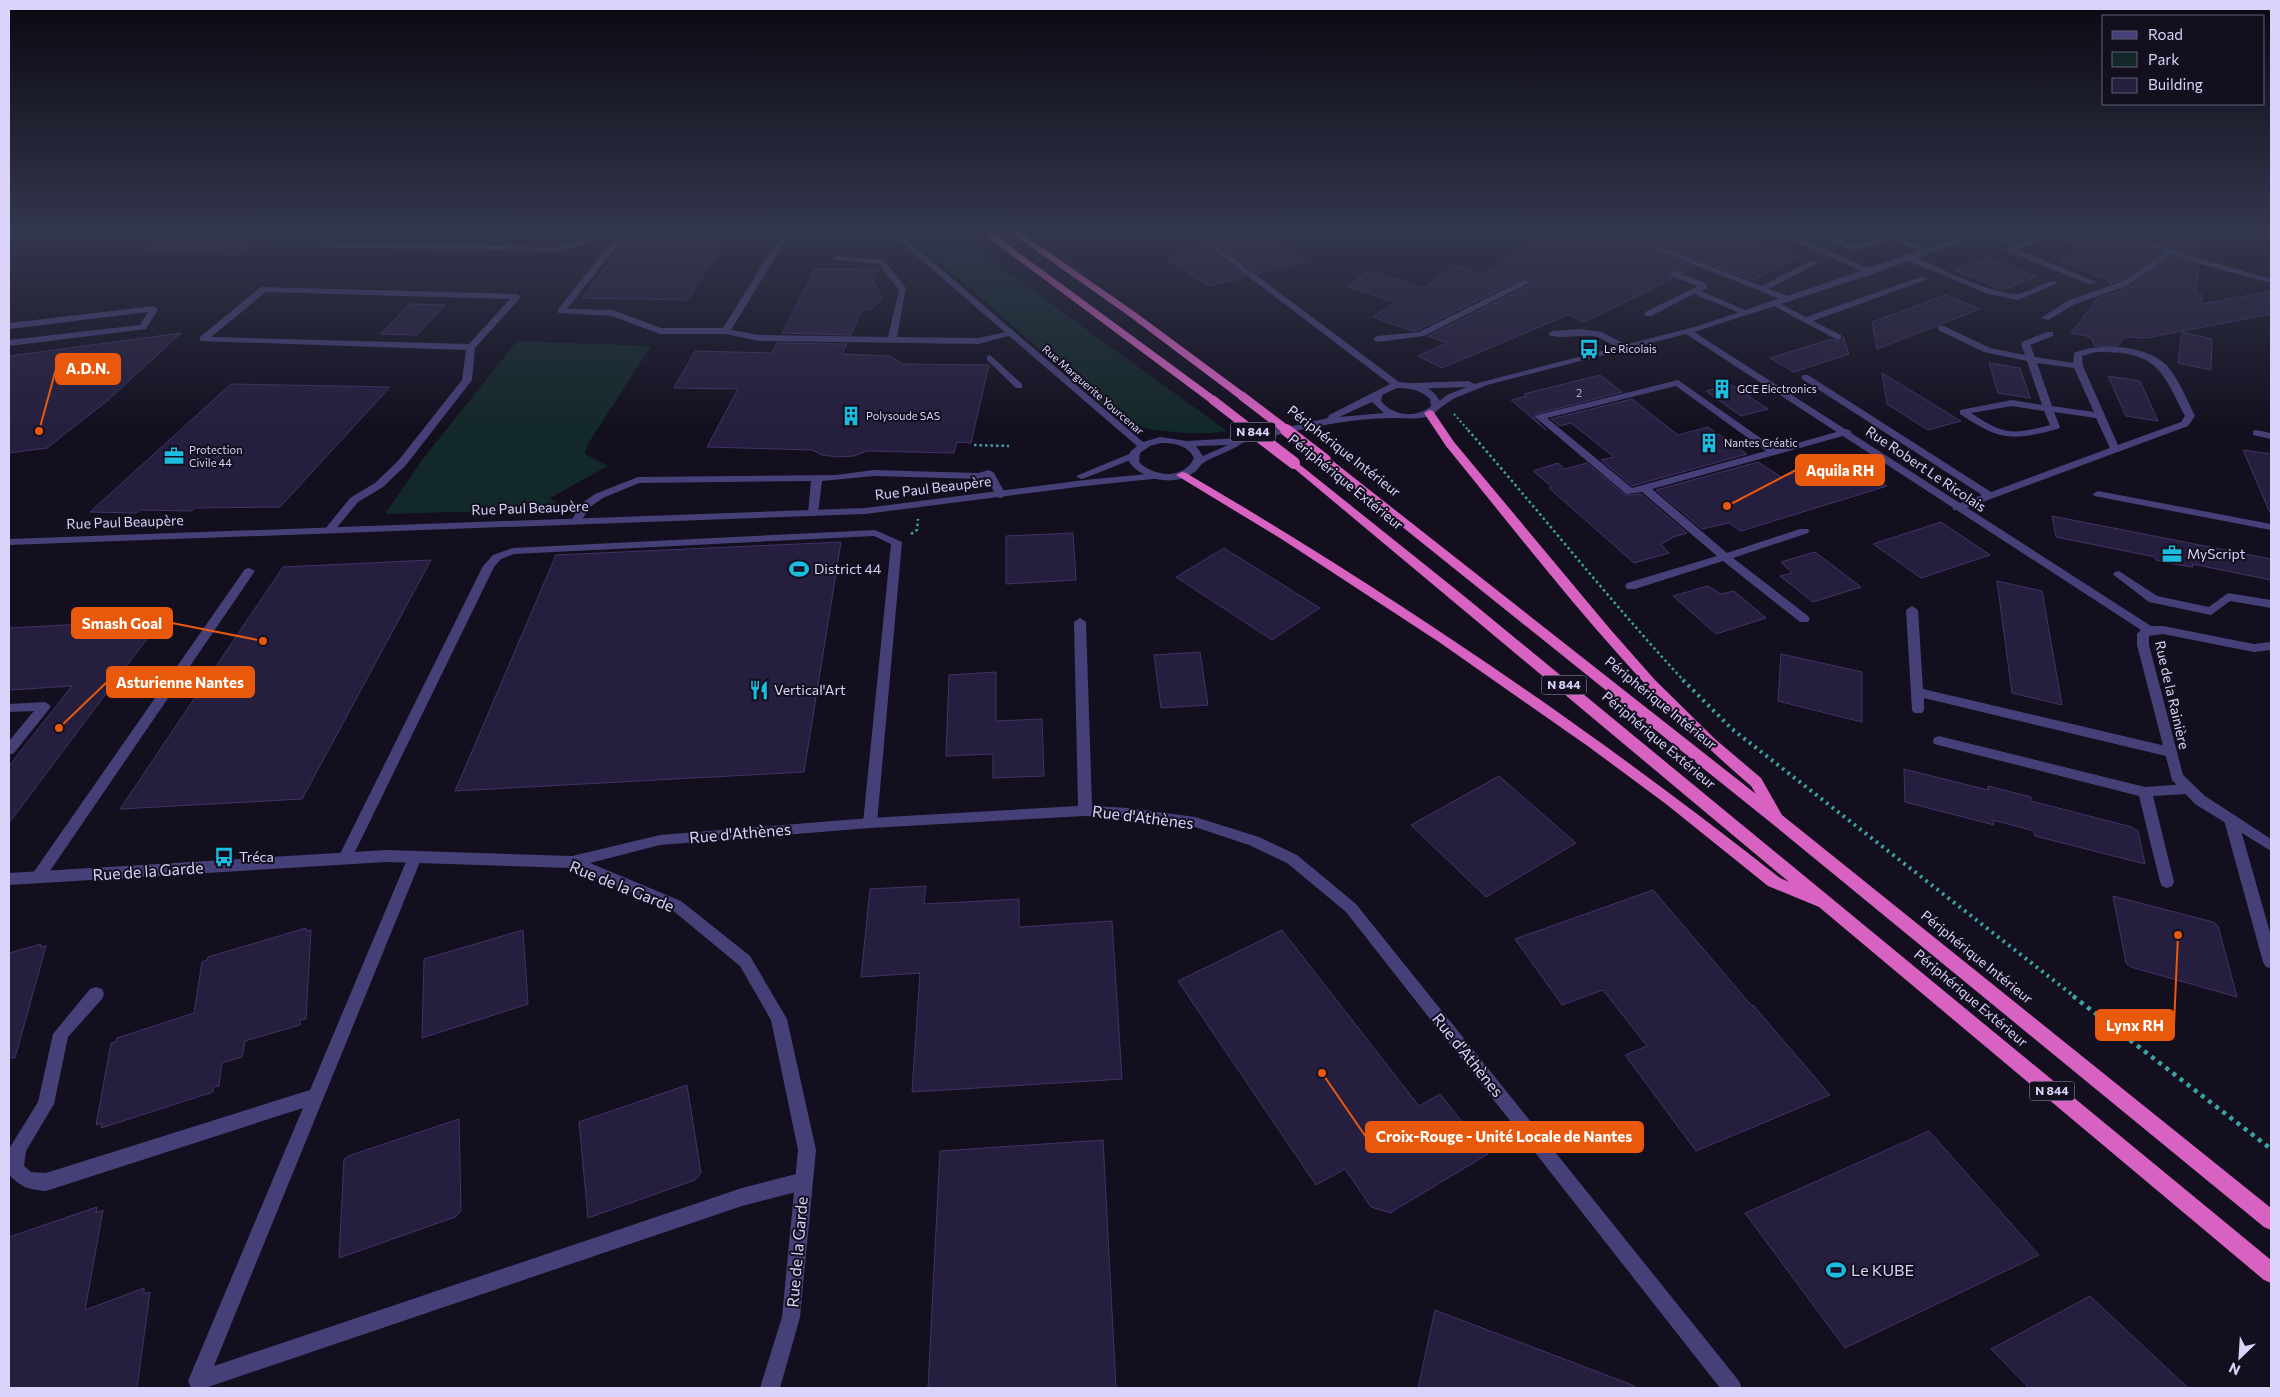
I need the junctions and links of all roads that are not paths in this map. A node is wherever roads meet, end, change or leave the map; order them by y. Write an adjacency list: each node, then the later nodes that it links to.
1 (254, 298): 32 (street)
2 (515, 298): 32 (street)
3 (571, 298): 23 (street)
4 (746, 298): 23 (street)
5 (902, 298): 30 (street)
6 (970, 298): 25 (street, Rue Marguerite Yourcenar)
7 (1076, 298): 58 (highway, Périphérique Extérieur / N 844, bridge)
8 (1109, 298): 94 (highway, Périphérique Intérieur / N 844, bridge)
9 (1280, 298): 40 (street)
10 (1494, 298): 29 (street)
11 (1680, 298): 18 (street)
12 (1712, 298): 17 (street)
13 (1869, 298): 20 (street)
14 (2083, 298): 19 (street)
15 (1788, 299): 16 (street)
16 (1774, 304): 17 (street); 20 (street)
17 (1748, 313): 24 (street)
18 (1648, 314)
19 (2045, 318)
20 (1806, 320): 28 (street)
21 (9, 326): 31 (street)
22 (1941, 328): 35 (street)
23 (726, 331): 30 (street)
24 (1688, 332): 33 (street); 48 (street, Rue Robert Le Ricolais)
25 (1012, 334): 30 (street); 53 (street, Rue Marguerite Yourcenar)
26 (1552, 334): 33 (street)
27 (2050, 334): 35 (street)
28 (1838, 337)
29 (1378, 339)
30 (892, 341)
31 (9, 343)
32 (471, 347): 71 (street)
33 (1628, 348): 38 (street)
34 (990, 358): 39 (street)
35 (2031, 359): 36 (street); 43 (street)
36 (2078, 366): 46 (street); 54 (street)
37 (1805, 376): 66 (street)
38 (1484, 383): 41 (street); 44 (street)
39 (1019, 386)
40 (1397, 386): 41 (street); 42 (street)
41 (1412, 386): 44 (street)
42 (1376, 396): 45 (street); 47 (street)
43 (2048, 408): 43 (street); 46 (street)
44 (1432, 411): 45 (street); 94 (highway)
45 (1396, 415): 47 (street)
46 (2101, 416): 54 (street)
47 (1321, 422): 51 (street)
48 (1847, 432): 55 (street); 67 (street, Rue Robert Le Ricolais)
49 (2256, 433): 50 (street)
50 (2271, 436)
51 (1239, 441): 52 (street); 57 (street)
52 (1186, 444): 53 (street); 57 (street)
53 (1142, 446): 56 (street)
54 (2115, 449): 66 (street)
55 (1774, 452): 63 (street); 63 (street)
56 (1134, 455): 60 (street); 62 (street, Rue Paul Beaupère)
57 (1199, 462): 59 (street)
58 (1294, 463): 103 (highway, Périphérique Extérieur / N 844)
59 (1182, 475): 60 (street, Rue Paul Beaupère); 103 (highway)
60 (1158, 476): 62 (street, Rue Paul Beaupère)
61 (817, 478): 65 (street); 68 (street); 69 (street)
62 (1050, 486): 65 (street, Rue Paul Beaupère)
63 (1645, 488): 74 (street)
64 (2098, 494): 70 (street)
65 (1000, 495): 68 (street, Rue Paul Beaupère)
66 (1989, 496): 67 (street)
67 (1957, 508): 82 (street, Rue Robert Le Ricolais)
68 (814, 513): 69 (street, Rue Paul Beaupère)
69 (576, 521): 71 (street, Rue Paul Beaupère)
70 (2271, 527)
71 (330, 529): 73 (street, Rue Paul Beaupère)
72 (1804, 531): 74 (street)
73 (9, 542)
74 (1725, 557): 77 (street); 80 (street)
75 (249, 571): 100 (street)
76 (2119, 574): 78 (street)
77 (1631, 586)
78 (2271, 604)
79 (1912, 610): 84 (street)
80 (1804, 620)
81 (1080, 622): 92 (street)
82 (2149, 630): 83 (street, Rue de la Rainière); 89 (street, Rue de la Rainière)
83 (2270, 648)
84 (1917, 692): 86 (street); 89 (street)
85 (9, 708): 88 (street)
86 (1918, 710)
87 (1939, 741): 91 (street)
88 (9, 750)
89 (2170, 752): 90 (street, Rue de la Rainière)
90 (2187, 788): 91 (street); 93 (street, Rue de la Rainière)
91 (2145, 792): 102 (street)
92 (1085, 811): 95 (street, Rue d'Athènes); 111 (street, Rue d'Athènes)
93 (2231, 820): 96 (street, Rue de la Rainière); 104 (street)
94 (1780, 822): 108 (highway, Périphérique Intérieur / N 844)
95 (870, 823): 98 (street); 99 (street, Rue d'Athènes)
96 (2271, 846)
97 (416, 857): 98 (street, Rue de la Garde); 99 (street, Rue de la Garde); 106 (street)
98 (345, 858): 100 (street, Rue de la Garde)
99 (572, 862): 107 (street, Rue de la Garde)
100 (38, 878): 101 (street, Rue de la Garde)
101 (9, 879)
102 (2167, 882)
103 (1834, 909): 109 (highway, Périphérique Extérieur / N 844)
104 (2271, 962)
105 (96, 994): 106 (street)
106 (316, 1096): 107 (street)
107 (804, 1181): 110 (street, Rue de la Garde)
108 (2271, 1220)
109 (2271, 1273)
110 (770, 1388)
111 (1732, 1388)

